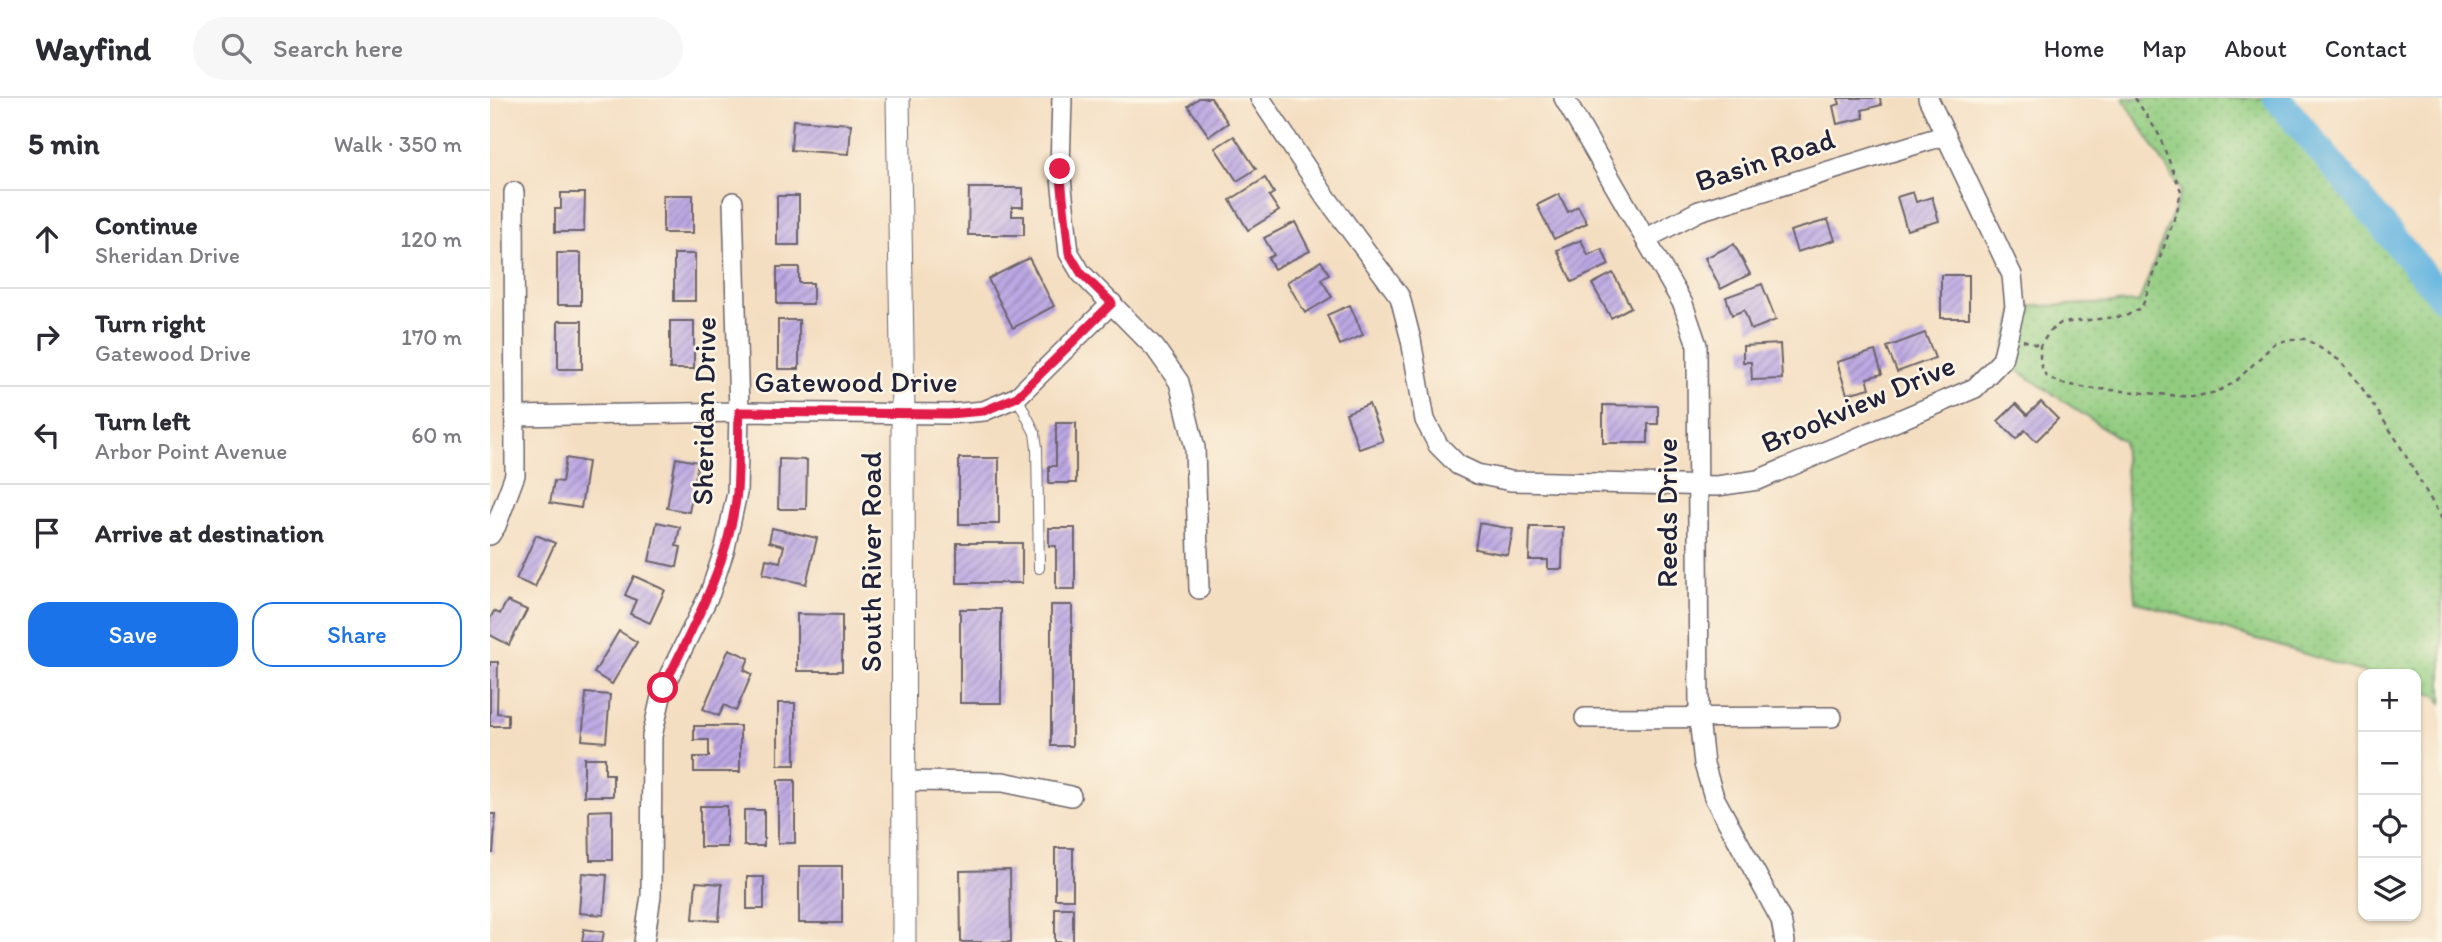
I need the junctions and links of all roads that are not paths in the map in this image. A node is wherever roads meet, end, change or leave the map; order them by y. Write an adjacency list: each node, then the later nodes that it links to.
1 (898, 98): 13 (street, South River Road)
2 (1062, 98): 10 (street)
3 (1260, 98): 15 (street, Brookview Drive)
4 (1564, 98): 9 (street, Reeds Drive)
5 (1928, 98): 6 (street, Brookview Drive)
6 (1946, 135): 9 (street, Basin Road); 15 (street, Brookview Drive)
7 (514, 192): 14 (street)
8 (733, 202): 12 (street, Sheridan Drive)
9 (1645, 239): 15 (street, Reeds Drive)
10 (1112, 303): 11 (street, Gatewood Drive); 18 (street)
11 (1017, 397): 13 (street, Gatewood Drive); 17 (lane)
12 (739, 412): 13 (street, Gatewood Drive); 14 (street, Gatewood Drive); 24 (street, Sheridan Drive)
13 (903, 412): 22 (street, South River Road)
14 (516, 416): 16 (street)
15 (1697, 485): 21 (street, Reeds Drive)
16 (490, 535)
17 (1039, 568)
18 (1199, 589)
19 (1832, 717): 21 (street)
20 (1585, 718): 21 (street)
21 (1699, 718): 26 (street, Reeds Drive)
22 (902, 780): 23 (street); 25 (street, South River Road)
23 (1071, 796)
24 (644, 942)
25 (904, 942)
26 (1785, 942)

